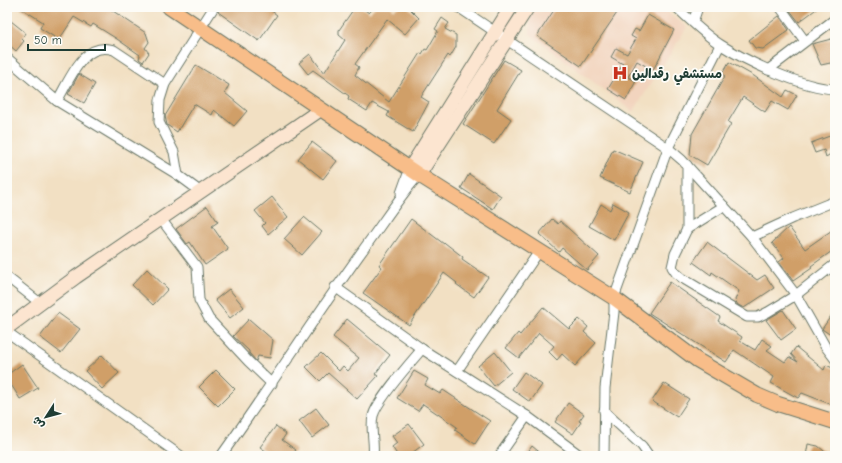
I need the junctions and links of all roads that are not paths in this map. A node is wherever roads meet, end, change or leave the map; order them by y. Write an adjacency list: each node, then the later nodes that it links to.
1 (169, 7): 11 (main road)
2 (214, 7): 11 (street)
3 (458, 7): 12 (street)
4 (511, 7): 12 (street)
5 (528, 7): 14 (street)
6 (676, 7): 10 (street)
7 (698, 7): 10 (street)
8 (780, 7): 13 (street)
9 (835, 18): 13 (street)
10 (693, 22): 15 (street)
11 (200, 28): 18 (street); 21 (main road)
12 (496, 34): 14 (street); 24 (street)
13 (806, 41): 17 (street)
14 (508, 42): 22 (street); 24 (street)
15 (720, 44): 17 (street); 22 (street)
16 (7, 58): 20 (street)
17 (768, 70): 19 (street)
18 (165, 84): 20 (street); 25 (street)
19 (835, 89)
20 (57, 101): 25 (street)
21 (320, 110): 24 (main road); 26 (street)
22 (668, 148): 23 (street); 37 (street)
23 (686, 164): 28 (street); 30 (street)
24 (414, 172): 32 (main road); 35 (street)
25 (178, 175): 26 (street)
26 (201, 192): 29 (street)
27 (835, 201): 31 (street)
28 (724, 206): 30 (street); 31 (street)
29 (161, 219): 38 (street); 44 (street)
30 (687, 229): 36 (street)
31 (752, 237): 36 (street)
32 (540, 250): 37 (main road); 43 (street)
33 (835, 264): 36 (street)
34 (7, 277): 38 (street)
35 (335, 288): 41 (street); 44 (street)
36 (796, 295): 42 (street)
37 (614, 298): 45 (street); 47 (main road)
38 (40, 303): 39 (street)
39 (7, 328)
40 (7, 332): 48 (street)
41 (422, 349): 43 (street); 50 (street)
42 (835, 359)
43 (457, 371): 46 (street)
44 (272, 384): 49 (street)
45 (604, 412): 53 (street); 54 (street)
46 (527, 416): 51 (street); 52 (street)
47 (835, 422)
48 (181, 456)
49 (221, 456)
50 (373, 456)
51 (499, 456)
52 (581, 456)
53 (604, 456)
54 (649, 456)

